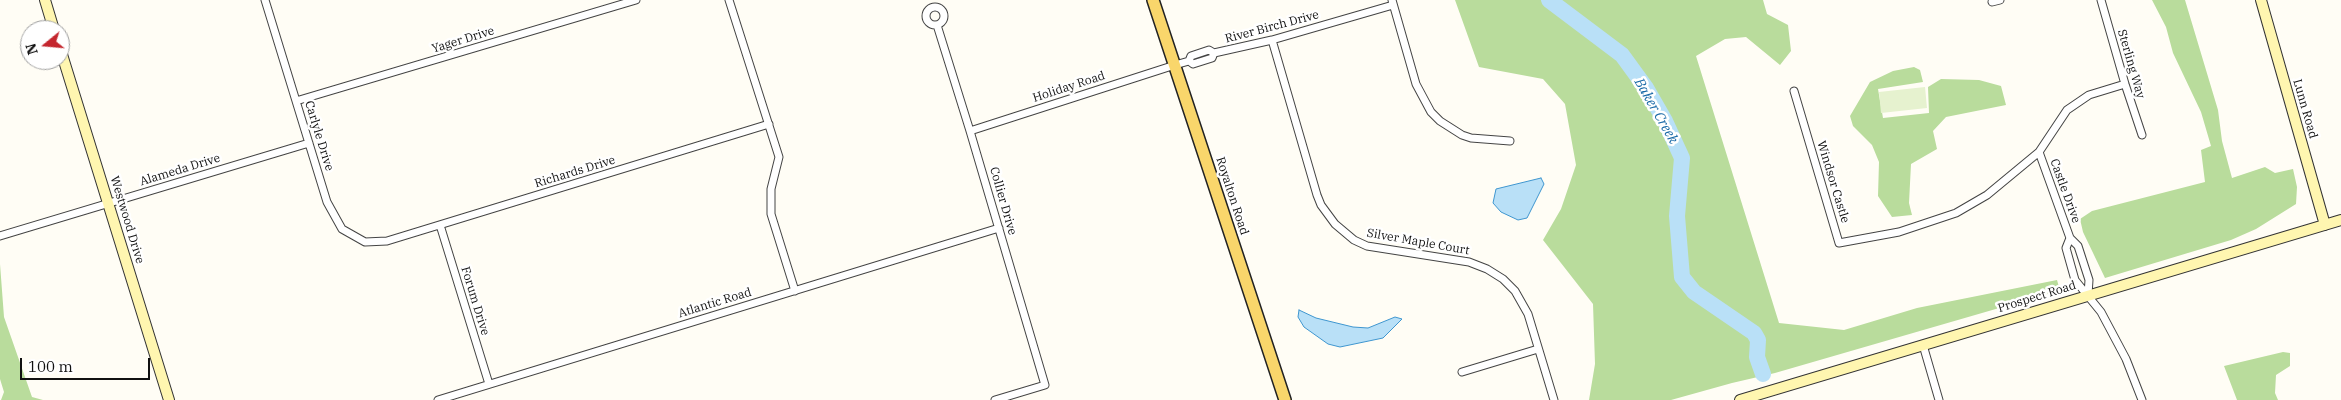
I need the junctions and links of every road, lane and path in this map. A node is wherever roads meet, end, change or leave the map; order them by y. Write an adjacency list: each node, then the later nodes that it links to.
1 (45, 0): 11 (street)
2 (265, 0): 18 (street, Carlyle Drive)
3 (636, 0): 18 (street, Yager Drive)
4 (729, 0): 19 (street)
5 (930, 0): 10 (street, Collier Drive)
6 (1153, 0): 14 (main road, Royalton Road)
7 (2101, 0): 16 (street, Sterling Way)
8 (2260, 0): 28 (street, Lunn Road)
9 (1393, 2): 13 (street, River Birch Drive); 22 (street)
10 (932, 8): 12 (street, Collier Drive); 12 (street, Collier Drive)
11 (51, 20)
12 (937, 25): 20 (street, Collier Drive)
13 (1272, 40): 14 (street, River Birch Drive); 36 (street, Silver Maple Court)
14 (1175, 65): 20 (street, Holiday Road); 42 (main road, Royalton Road)
15 (67, 70): 25 (street, Westwood Drive)
16 (2125, 84): 21 (street, Sterling Way); 24 (street, Windsor Castle)
17 (1794, 91): 24 (street, Windsor Castle)
18 (296, 101): 23 (street, Carlyle Drive)
19 (769, 124): 27 (street, Richards Drive); 33 (street)
20 (970, 131): 29 (street, Collier Drive)
21 (2142, 135)
22 (1510, 141)
23 (309, 143): 25 (street, Alameda Drive); 32 (street, Carlyle Drive)
24 (2039, 152): 31 (street, Castle Drive)
25 (109, 204): 30 (street, Alameda Drive); 39 (street, Westwood Drive)
26 (2341, 220): 28 (street, Prospect Road)
27 (440, 225): 32 (street, Richards Drive); 38 (street, Forum Drive)
28 (2324, 225): 34 (street, Prospect Road)
29 (999, 228): 33 (street, Atlantic Road); 41 (street, Collier Drive)
30 (0, 236)
31 (2070, 238): 34 (street, Castle Drive); 34 (street, Castle Drive)
32 (387, 241)
33 (794, 291): 38 (street, Atlantic Road)
34 (2088, 295): 35 (street, Prospect Road); 46 (street)
35 (1923, 345): 44 (street, Prospect Road); 45 (street)
36 (1538, 349): 37 (street); 43 (street, Silver Maple Court)
37 (1462, 372)
38 (489, 384): 40 (street, Atlantic Road)
39 (169, 400)
40 (438, 400)
41 (996, 400)
42 (1285, 400)
43 (1554, 400)
44 (1740, 400)
45 (1939, 400)
46 (2142, 400)

